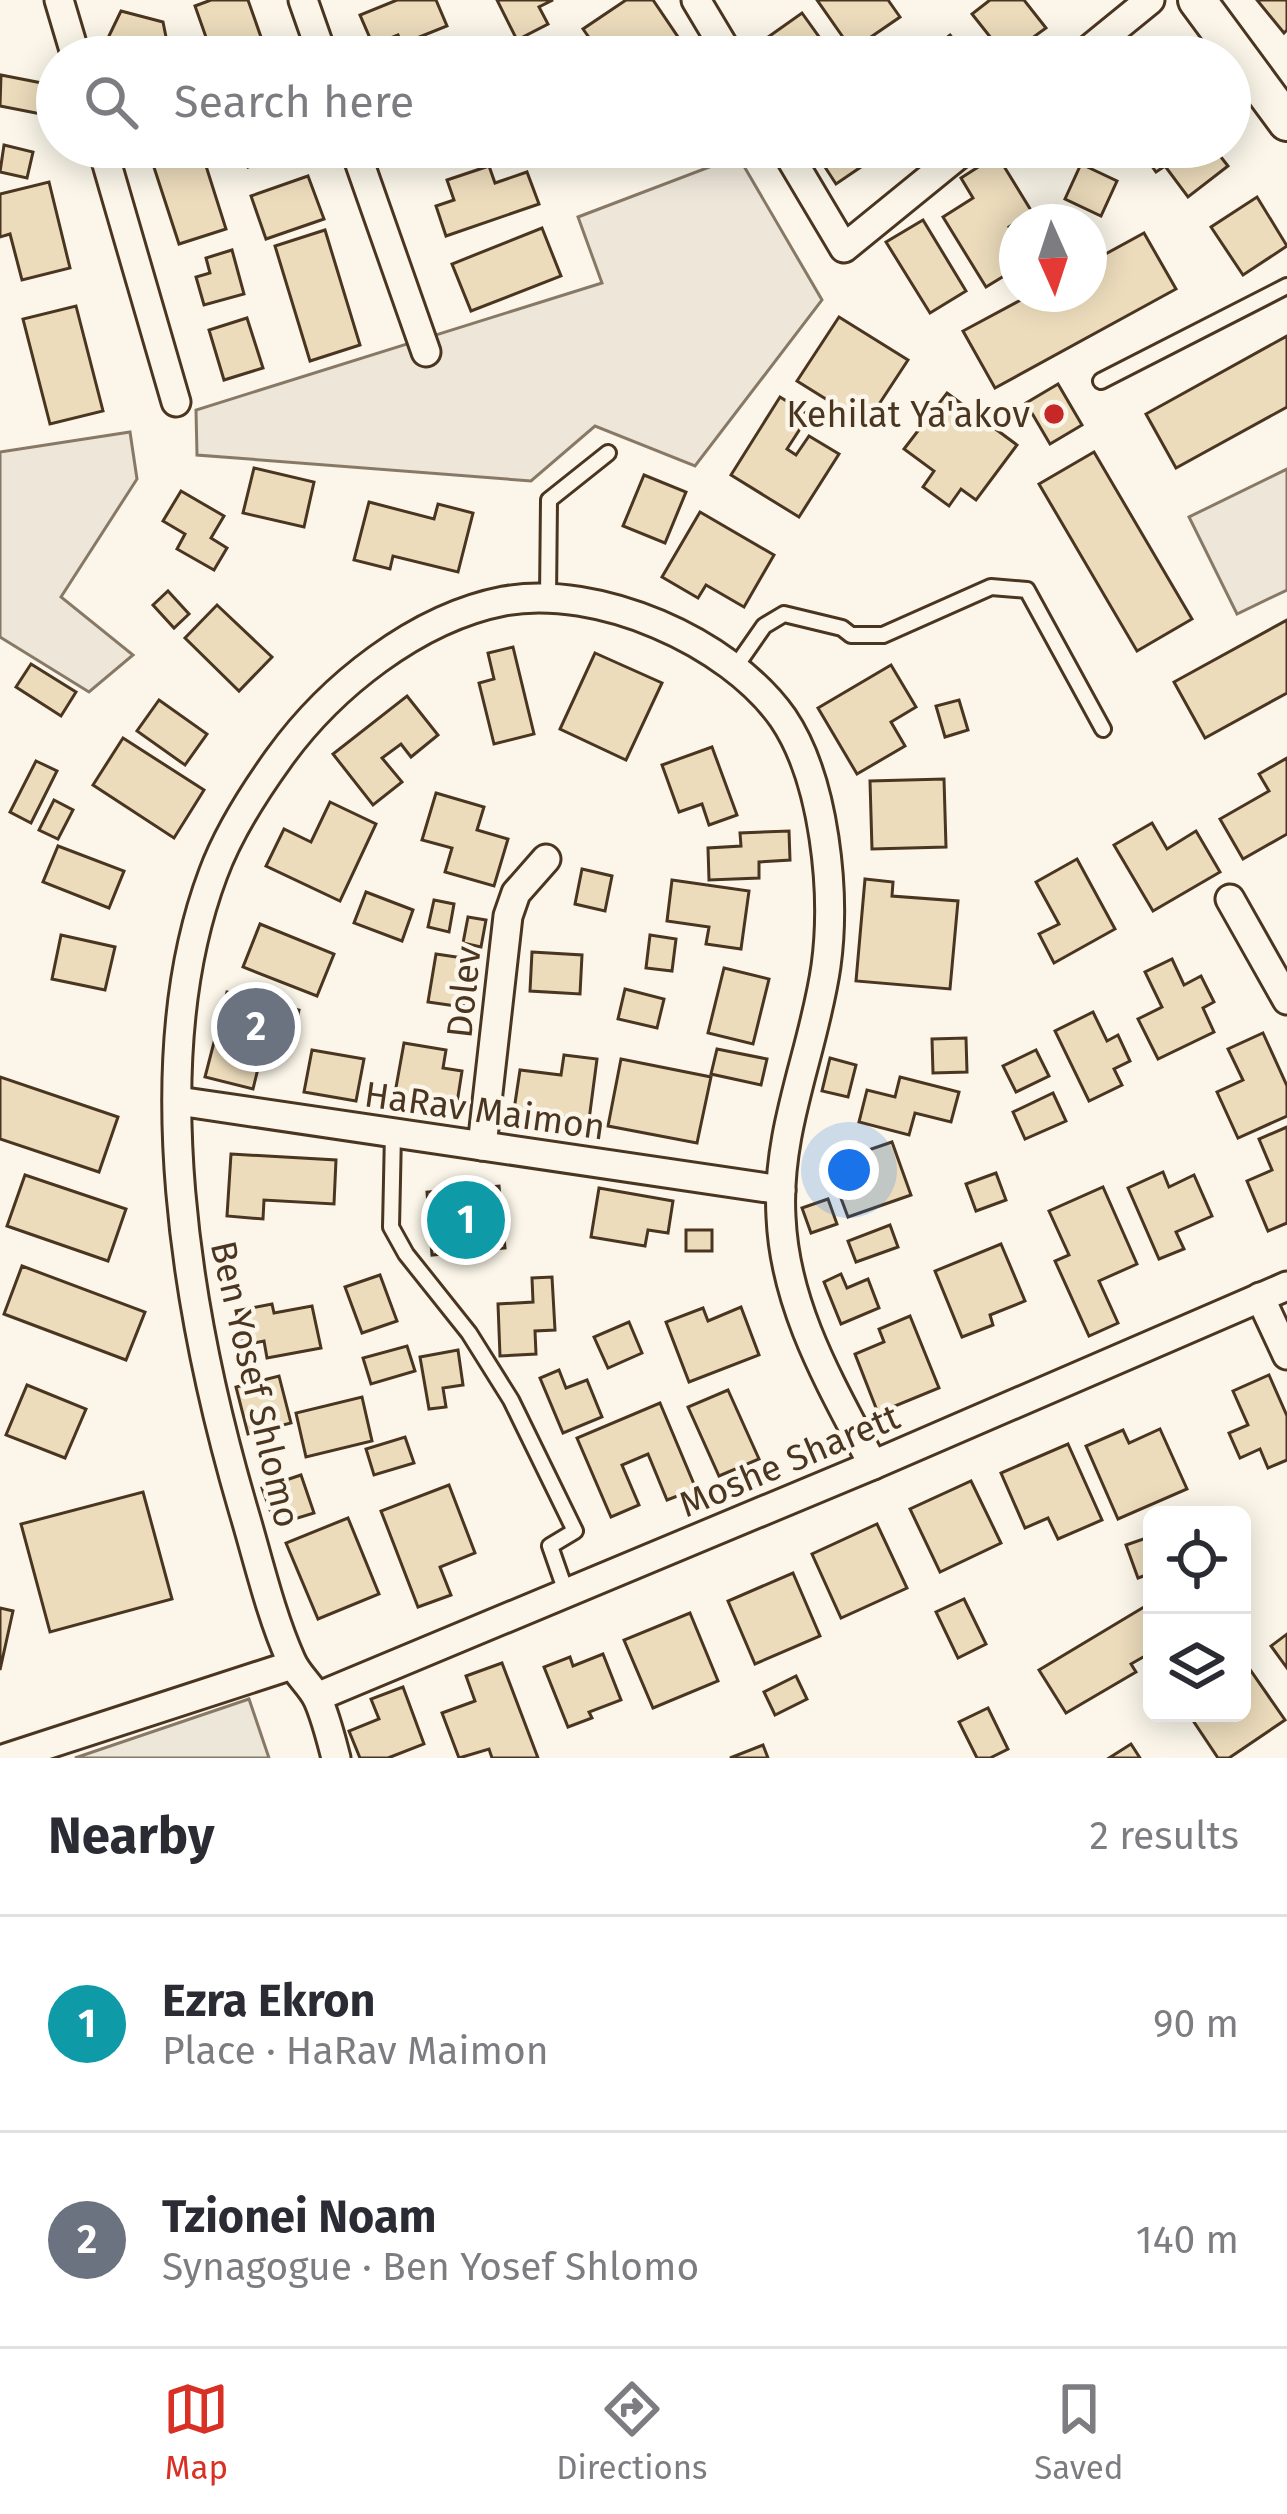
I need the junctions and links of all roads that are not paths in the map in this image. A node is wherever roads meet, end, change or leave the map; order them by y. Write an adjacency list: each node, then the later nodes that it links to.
1 (59, 0): 6 (street)
2 (303, 0): 7 (street)
3 (696, 0): 8 (street)
4 (1150, 0): 9 (street)
5 (1197, 0): 10 (street)
6 (70, 36)
7 (316, 36)
8 (717, 36)
9 (1105, 36)
10 (1224, 36)
11 (1251, 72): 12 (street)
12 (1286, 119)
13 (108, 168): 20 (street)
14 (361, 168): 18 (street)
15 (796, 168): 16 (street)
16 (942, 168)
17 (1287, 286): 19 (lane)
18 (426, 352)
19 (1101, 381)
20 (176, 402)
21 (608, 453): 22 (lane)
22 (548, 598): 23 (street, Ben Yosef Shlomo); 28 (street, Ben Yosef Shlomo)
23 (734, 669): 24 (lane); 31 (street, Ben Yosef Shlomo)
24 (1103, 728)
25 (546, 860): 30 (street, Dolev)
26 (1230, 899): 27 (street)
27 (1287, 1000)
28 (178, 1101): 29 (street, HaRav Maimon); 37 (street, Ben Yosef Shlomo)
29 (393, 1133): 30 (street, HaRav Maimon); 36 (lane)
30 (482, 1146): 31 (street, HaRav Maimon)
31 (782, 1190): 35 (street, Ben Yosef Shlomo)
32 (1287, 1286): 33 (street, Moshe Sharett)
33 (1260, 1297): 34 (street); 35 (street, Moshe Sharett)
34 (1287, 1355)
35 (873, 1466): 36 (street, Moshe Sharett)
36 (566, 1592): 38 (street, Moshe Sharett)
37 (292, 1665): 38 (street, Ben Yosef Shlomo); 39 (street)
38 (317, 1697): 40 (street, Ben Yosef Shlomo)
39 (6, 1758)
40 (337, 1758)

